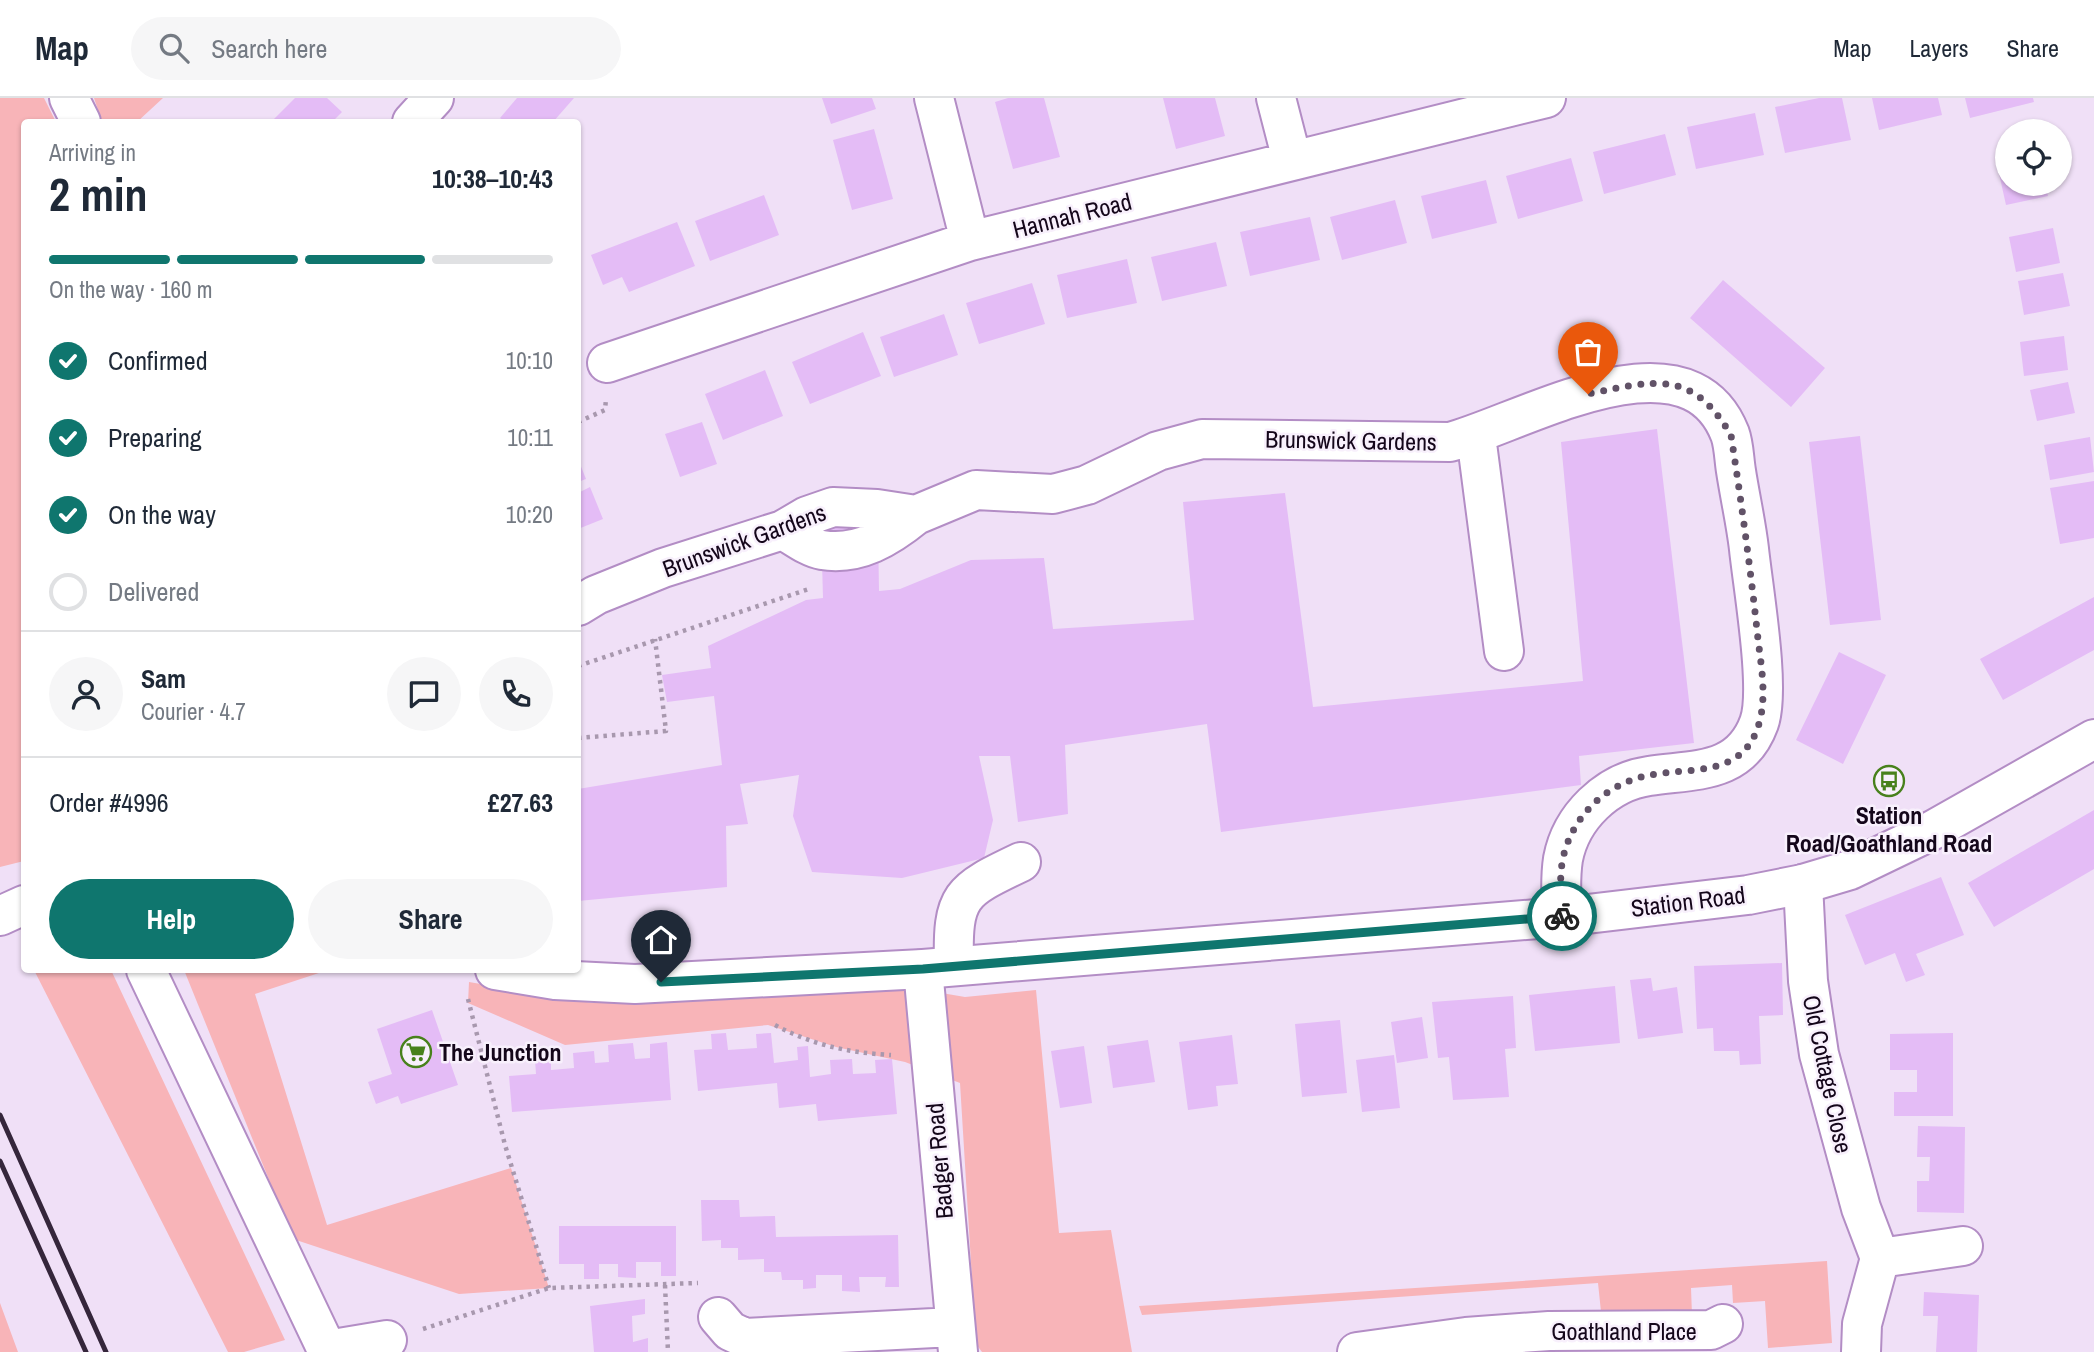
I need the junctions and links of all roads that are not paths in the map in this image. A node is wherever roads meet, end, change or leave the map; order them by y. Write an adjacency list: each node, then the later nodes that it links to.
1 (69, 98): 6 (street)
2 (434, 98): 7 (street)
3 (934, 98): 9 (street)
4 (1276, 98): 8 (street)
5 (1546, 98): 8 (street, Hannah Road)
6 (80, 119)
7 (415, 119)
8 (1292, 160): 9 (street, Hannah Road)
9 (970, 241): 10 (street, Hannah Road)
10 (607, 363)
11 (1476, 436): 12 (street, Brunswick Gardens); 15 (street); 21 (street, Brunswick Gardens)
12 (916, 515): 13 (street, Brunswick Gardens); 13 (street)
13 (783, 530): 14 (street, Brunswick Gardens)
14 (581, 604)
15 (1504, 651)
16 (2094, 739): 18 (street, Station Road)
17 (1021, 862): 22 (street, Badger Road)
18 (1803, 884): 21 (street, Station Road); 26 (street, Old Cottage Close)
19 (21, 906): 20 (street)
20 (0, 916)
21 (1562, 917): 22 (street, Station Road)
22 (938, 967): 24 (street, Station Road); 30 (street, Badger Road)
23 (147, 973): 31 (street)
24 (513, 973)
25 (1963, 1245): 26 (street)
26 (1880, 1258): 33 (street)
27 (718, 1317): 30 (street)
28 (1723, 1324): 32 (street, Goathland Place)
29 (387, 1340): 31 (street)
30 (955, 1340)
31 (328, 1351)
32 (1357, 1352)
33 (1861, 1352)

